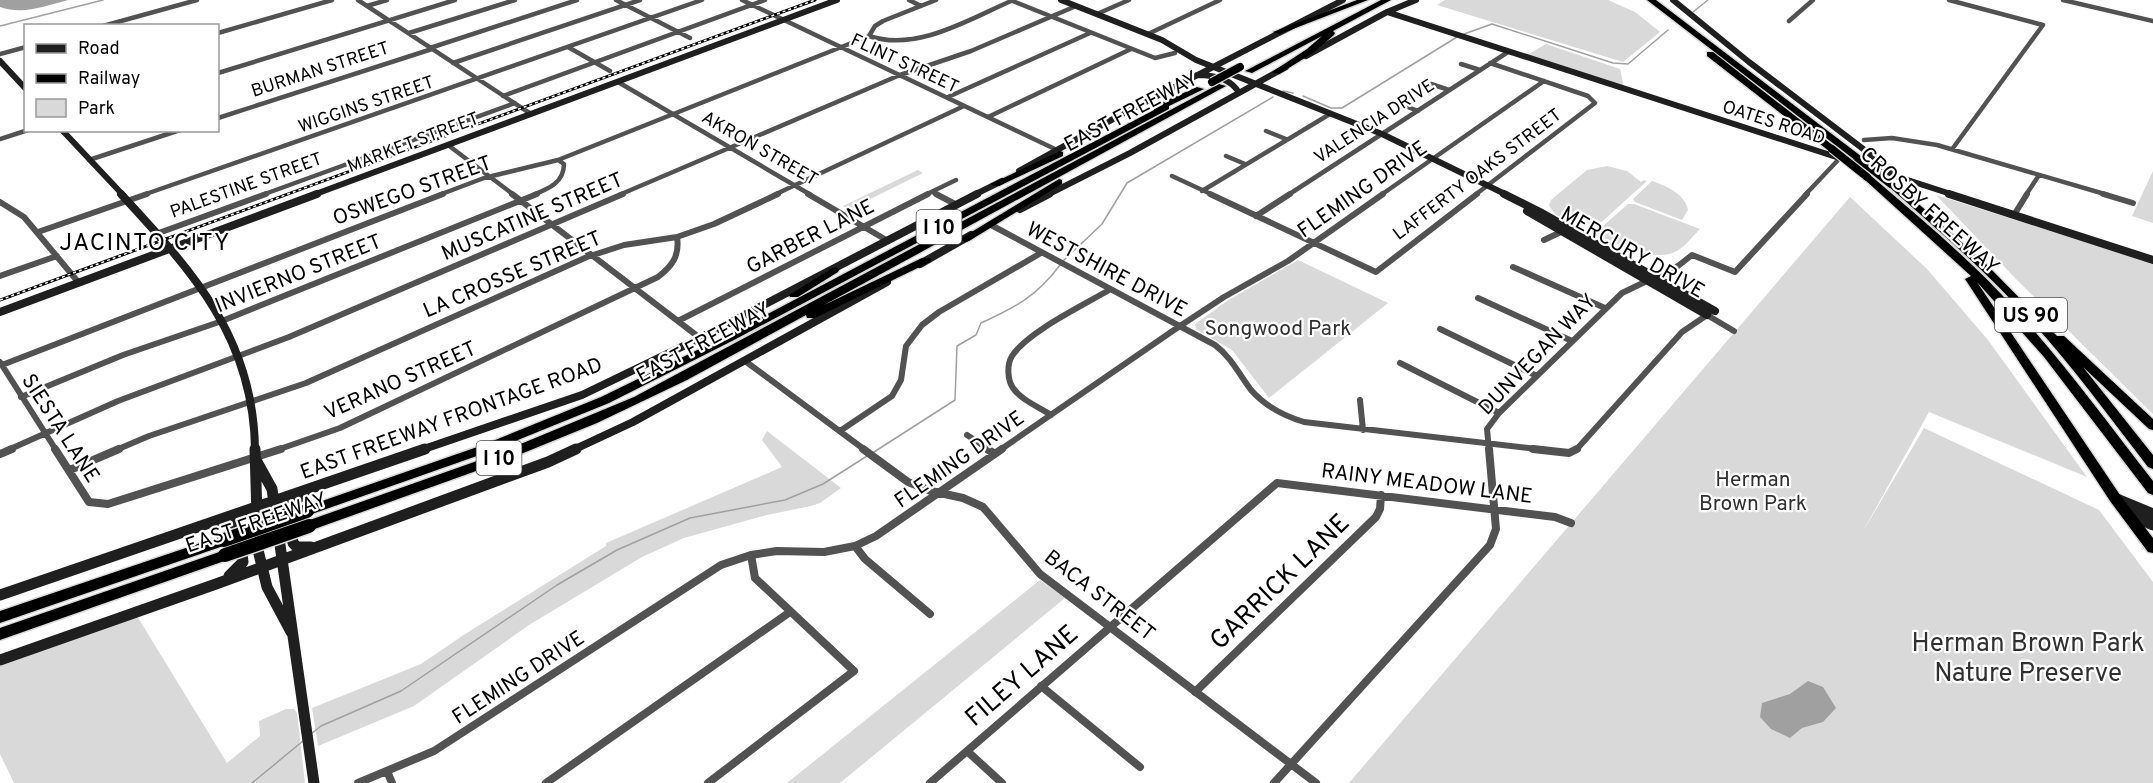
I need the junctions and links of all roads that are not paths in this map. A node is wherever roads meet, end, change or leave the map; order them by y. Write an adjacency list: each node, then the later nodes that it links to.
1 (197, 0): 46 (street)
2 (332, 0): 49 (street)
3 (358, 0): 34 (street)
4 (387, 0): 34 (street)
5 (455, 0): 41 (street)
6 (515, 0): 50 (street)
7 (577, 0): 58 (street, BURMAN STREET)
8 (616, 0): 32 (street)
9 (640, 0): 32 (street)
10 (702, 0): 40 (street, WIGGINS STREET)
11 (741, 0): 33 (street, FLINT STREET)
12 (765, 0): 33 (street)
13 (837, 0): 42 (main road, MARKET STREET)
14 (909, 0): 35 (street)
15 (936, 0): 35 (street)
16 (1011, 0): 39 (street); 53 (street)
17 (1061, 0): 36 (main road, MERCURY DRIVE)
18 (1129, 0): 38 (street)
19 (1220, 0): 52 (street)
20 (1343, 0): 48 (main road, EAST FREEWAY FRONTAGE ROAD)
21 (1364, 0): 48 (highway)
22 (1387, 0): 31 (highway, EAST FREEWAY / I 10)
23 (1416, 0): 37 (main road)
24 (1640, 0): 150 (highway, CROSBY FREEWAY / US 90, bridge)
25 (1651, 0): 45 (highway, CROSBY FREEWAY / US 90)
26 (1658, 0): 45 (highway)
27 (1673, 0): 66 (main road)
28 (1813, 0): 43 (street)
29 (1949, 0): 110 (street)
30 (2063, 0): 44 (street)
31 (1369, 4): 75 (highway); 84 (highway, EAST FREEWAY / I 10, bridge); 93 (highway, EAST FREEWAY / I 10)
32 (626, 5): 40 (street); 67 (street)
33 (752, 5): 42 (street, FLINT STREET); 47 (street)
34 (367, 6): 41 (street)
35 (921, 6): 53 (street)
36 (1076, 6): 38 (main road, MERCURY DRIVE); 39 (street, MUSCATINE STREET)
37 (1387, 12): 60 (main road, OATES ROAD); 75 (main road)
38 (1097, 14): 52 (main road, MERCURY DRIVE)
39 (1051, 16): 51 (street); 76 (street, MUSCATINE STREET)
40 (651, 18): 47 (street); 56 (street, WIGGINS STREET)
41 (389, 20): 50 (street); 74 (street)
42 (784, 20): 55 (street, FLINT STREET); 80 (main road, MARKET STREET)
43 (1789, 21)
44 (2153, 21)
45 (1680, 23): 89 (highway, CROSBY FREEWAY / US 90)
46 (110, 24)
47 (677, 32): 54 (street); 65 (street)
48 (1277, 32): 63 (main road, EAST FREEWAY FRONTAGE ROAD)
49 (219, 33)
50 (409, 33): 58 (street)
51 (1090, 33): 59 (street); 88 (street)
52 (1148, 34): 61 (main road, MERCURY DRIVE); 70 (main road, MERCURY DRIVE)
53 (868, 36): 55 (street, OSWEGO STREET)
54 (690, 38)
55 (839, 46): 76 (street, FLINT STREET); 97 (street, OSWEGO STREET)
56 (568, 47): 65 (street); 78 (street, WIGGINS STREET)
57 (24, 48): 62 (street)
58 (431, 48): 67 (street); 99 (street, BURMAN STREET)
59 (1131, 49): 61 (street); 98 (street)
60 (1509, 52): 68 (street, VALENCIA DRIVE); 114 (main road, OATES ROAD)
61 (1175, 53): 71 (main road, MERCURY DRIVE)
62 (0, 54)
63 (1226, 59): 70 (main road, EAST FREEWAY FRONTAGE ROAD); 75 (main road)
64 (0, 61): 83 (main road)
65 (594, 61): 73 (street); 87 (street)
66 (1749, 62): 89 (highway); 122 (main road)
67 (453, 63): 78 (street)
68 (1490, 63): 72 (street, VALENCIA DRIVE); 79 (street)
69 (1461, 64): 72 (street)
70 (1213, 66): 71 (main road, EAST FREEWAY FRONTAGE ROAD); 82 (main road, MERCURY DRIVE)
71 (1206, 70): 77 (main road, EAST FREEWAY FRONTAGE ROAD); 82 (main road, MERCURY DRIVE)
72 (1480, 70): 85 (street, VALENCIA DRIVE)
73 (610, 71)
74 (219, 73)
75 (1273, 74): 82 (main road)
76 (900, 75): 88 (street, FLINT STREET); 109 (street, MUSCATINE STREET)
77 (1196, 75): 86 (main road); 111 (main road, EAST FREEWAY FRONTAGE ROAD)
78 (478, 79): 87 (street); 130 (street, WIGGINS STREET)
79 (1544, 81): 113 (street, FLEMING DRIVE); 125 (street, LAFFERTY OAKS STREET)
80 (618, 82): 96 (main road, MARKET STREET); 97 (street, AKRON STREET)
81 (1431, 84): 85 (street)
82 (1254, 85): 86 (main road); 95 (main road, MERCURY DRIVE)
83 (24, 87)
84 (1200, 89): 123 (highway); 180 (highway, EAST FREEWAY / I 10)
85 (1449, 90): 94 (street, VALENCIA DRIVE)
86 (1239, 93): 137 (main road)
87 (503, 96): 90 (street)
88 (948, 97): 92 (street, FLINT STREET)
89 (1785, 100): 168 (highway, CROSBY FREEWAY / US 90, bridge)
90 (515, 104): 96 (street); 142 (street, PALESTINE STREET)
91 (1400, 104): 94 (street)
92 (964, 106): 98 (street, FLINT STREET); 124 (street, LA CROSSE STREET)
93 (1176, 111): 144 (highway); 182 (highway, EAST FREEWAY / I 10)
94 (1418, 111): 104 (street, VALENCIA DRIVE)
95 (1328, 113): 104 (main road, MERCURY DRIVE); 106 (street)
96 (531, 114): 108 (main road, MARKET STREET)
97 (673, 114): 109 (street, AKRON STREET); 116 (street, OSWEGO STREET)
98 (988, 117): 111 (street, FLINT STREET)
99 (219, 118)
100 (24, 131): 105 (street)
101 (1266, 131): 106 (street)
102 (65, 132): 115 (main road)
103 (174, 132): 115 (street)
104 (1382, 134): 113 (main road, MERCURY DRIVE); 135 (street, VALENCIA DRIVE)
105 (0, 139)
106 (1286, 139): 117 (street)
107 (1864, 140): 110 (street)
108 (448, 145): 120 (street); 148 (main road, MARKET STREET)
109 (730, 148): 124 (street, AKRON STREET); 136 (street, MUSCATINE STREET)
110 (1953, 148): 118 (street)
111 (1057, 150): 123 (main road, EAST FREEWAY FRONTAGE ROAD)
112 (1226, 156): 117 (street)
113 (1432, 159): 125 (main road, MERCURY DRIVE); 147 (street, FLEMING DRIVE)
114 (1839, 159): 122 (main road, OATES ROAD); 158 (street, DUNVEGAN WAY)
115 (89, 160): 130 (main road)
116 (558, 160): 120 (street, OSWEGO STREET); 128 (street, INVIERNO STREET)
117 (1245, 164): 126 (street)
118 (2039, 175): 132 (street); 134 (street)
119 (1172, 176): 126 (street)
120 (490, 177): 128 (street); 160 (street, OSWEGO STREET)
121 (956, 180): 127 (street, GARBER LANE)
122 (1903, 180): 134 (main road, OATES ROAD)
123 (996, 184): 133 (main road, EAST FREEWAY FRONTAGE ROAD)
124 (796, 186): 138 (street, AKRON STREET); 143 (street, LA CROSSE STREET)
125 (1487, 186): 131 (main road, MERCURY DRIVE); 147 (street, LAFFERTY OAKS STREET)
126 (1202, 190): 135 (street)
127 (932, 192): 133 (street); 138 (street, GARBER LANE)
128 (521, 201): 136 (street); 169 (street, INVIERNO STREET)
129 (0, 202): 140 (street)
130 (127, 202): 140 (street, WIGGINS STREET); 142 (main road)
131 (1516, 202): 139 (main road, MERCURY DRIVE); 141 (main road, MERCURY DRIVE)
132 (2133, 203)
133 (957, 205): 146 (main road, EAST FREEWAY FRONTAGE ROAD)
134 (2014, 215): 154 (main road, OATES ROAD)
135 (1256, 216): 147 (street)
136 (554, 225): 151 (street); 176 (street, MUSCATINE STREET)
137 (991, 225): 144 (main road); 149 (street, WESTSHIRE DRIVE)
138 (864, 227): 146 (street, AKRON STREET); 170 (street, GARBER LANE)
139 (1570, 228): 141 (street); 158 (main road, MERCURY DRIVE)
140 (38, 232): 152 (street)
141 (1561, 232): 145 (street); 158 (main road, MERCURY DRIVE)
142 (156, 234): 148 (main road)
143 (677, 237): 151 (street, LA CROSSE STREET); 161 (street, VERANO STREET)
144 (965, 239): 153 (main road)
145 (1544, 240)
146 (888, 241): 156 (main road, EAST FREEWAY FRONTAGE ROAD)
147 (1314, 243): 171 (street, FLEMING DRIVE)
148 (170, 249): 159 (main road, MARKET STREET); 160 (main road)
149 (1041, 252): 162 (street, WESTSHIRE DRIVE); 190 (street)
150 (1952, 254): 202 (highway, CROSBY FREEWAY / US 90); 205 (highway)
151 (592, 255): 161 (street); 185 (street, LA CROSSE STREET)
152 (57, 256): 157 (street); 159 (street)
153 (926, 260): 177 (main road); 182 (highway)
154 (2153, 260)
155 (1513, 267): 164 (street)
156 (834, 270): 174 (main road, EAST FREEWAY FRONTAGE ROAD); 180 (highway)
157 (0, 276)
158 (1649, 278): 164 (street, DUNVEGAN WAY); 165 (main road, MERCURY DRIVE); 167 (main road, MERCURY DRIVE)
159 (79, 283): 166 (main road, MARKET STREET)
160 (202, 288): 169 (main road); 179 (street, OSWEGO STREET)
161 (635, 288): 170 (street); 197 (street, VERANO STREET)
162 (1109, 290): 171 (street, WESTSHIRE DRIVE); 187 (street)
163 (1478, 298): 175 (street)
164 (1605, 308): 175 (street, DUNVEGAN WAY)
165 (1715, 311): 167 (street)
166 (0, 312)
167 (1707, 315): 173 (street, MERCURY DRIVE); 195 (street)
168 (2034, 318): 188 (highway); 198 (highway, CROSBY FREEWAY / US 90)
169 (222, 321): 176 (main road); 183 (street, INVIERNO STREET)
170 (678, 321): 174 (street)
171 (1179, 327): 187 (street, FLEMING DRIVE); 189 (street, WESTSHIRE DRIVE)
172 (1440, 329): 181 (street)
173 (1734, 331)
174 (700, 339): 201 (main road, EAST FREEWAY FRONTAGE ROAD)
175 (1572, 341): 181 (street, DUNVEGAN WAY)
176 (238, 357): 185 (main road); 191 (street, MUSCATINE STREET)
177 (745, 361): 190 (street, BACA STREET); 216 (main road)
178 (1400, 363): 186 (street)
179 (1, 364): 183 (street, SIESTA LANE)
180 (677, 364): 226 (highway, EAST FREEWAY / I 10, bridge)
181 (1537, 376): 186 (street, DUNVEGAN WAY)
182 (683, 377): 223 (highway, EAST FREEWAY / I 10, bridge)
183 (21, 397): 191 (street, SIESTA LANE)
184 (1360, 400): 189 (street)
185 (251, 402): 197 (main road); 199 (street, LA CROSSE STREET)
186 (1498, 413): 193 (street, DUNVEGAN WAY)
187 (1051, 415): 196 (street, FLEMING DRIVE)
188 (2153, 426)
189 (1363, 430): 193 (street, WESTSHIRE DRIVE)
190 (840, 431): 203 (street, BACA STREET)
191 (46, 433): 194 (street, MUSCATINE STREET); 199 (street, SIESTA LANE)
192 (967, 435): 196 (street)
193 (1487, 444): 195 (street, WESTSHIRE DRIVE); 209 (street, DUNVEGAN WAY)
194 (0, 453)
195 (1569, 453)
196 (995, 454): 203 (street, FLEMING DRIVE)
197 (255, 458): 206 (main road); 207 (street, VERANO STREET); 208 (main road)
198 (2153, 464)
199 (70, 470): 207 (street, SIESTA LANE)
200 (1277, 483): 204 (street, RAINY MEADOW LANE); 227 (street, FILEY LANE)
201 (313, 488): 206 (main road, EAST FREEWAY FRONTAGE ROAD); 216 (main road)
202 (2151, 488)
203 (941, 492): 215 (street, FLEMING DRIVE); 227 (street, BACA STREET)
204 (1381, 495): 209 (street, RAINY MEADOW LANE); 233 (street, GARRICK LANE)
205 (2115, 498): 210 (highway); 211 (main road)
206 (274, 501): 208 (main road, EAST FREEWAY FRONTAGE ROAD); 219 (main road)
207 (100, 503)
208 (254, 508): 212 (main road, EAST FREEWAY FRONTAGE ROAD); 220 (main road)
209 (1495, 509): 213 (street, RAINY MEADOW LANE); 235 (street, DUNVEGAN WAY)
210 (2126, 513): 214 (main road); 217 (highway)
211 (2153, 514)
212 (214, 522): 221 (main road); 222 (main road, EAST FREEWAY FRONTAGE ROAD)
213 (1571, 524)
214 (2153, 525)
215 (855, 546): 218 (street, FLEMING DRIVE); 225 (street)
216 (319, 547): 219 (main road)
217 (2153, 548)
218 (751, 555): 224 (street); 237 (street, FLEMING DRIVE)
219 (282, 560): 220 (main road); 228 (main road)
220 (261, 568): 221 (main road); 228 (main road)
221 (216, 584): 231 (main road)
222 (0, 595)
223 (99, 599): 229 (highway, EAST FREEWAY / I 10); 230 (highway)
224 (790, 612): 241 (street); 242 (street)
225 (930, 614)
226 (0, 615)
227 (1109, 627): 232 (street, FILEY LANE); 233 (street, BACA STREET)
228 (291, 632): 238 (main road)
229 (0, 634)
230 (0, 639)
231 (0, 660)
232 (1041, 686): 234 (street, FILEY LANE); 236 (street)
233 (1195, 692): 235 (street, BACA STREET)
234 (967, 751): 243 (street, FILEY LANE); 244 (street)
235 (1291, 765): 245 (street, DUNVEGAN WAY); 246 (street, BACA STREET)
236 (1140, 767)
237 (387, 771): 239 (street, FLEMING DRIVE); 240 (street)
238 (314, 783)
239 (358, 783)
240 (392, 783)
241 (546, 783)
242 (708, 783)
243 (930, 783)
244 (1002, 783)
245 (1274, 783)
246 (1316, 783)

